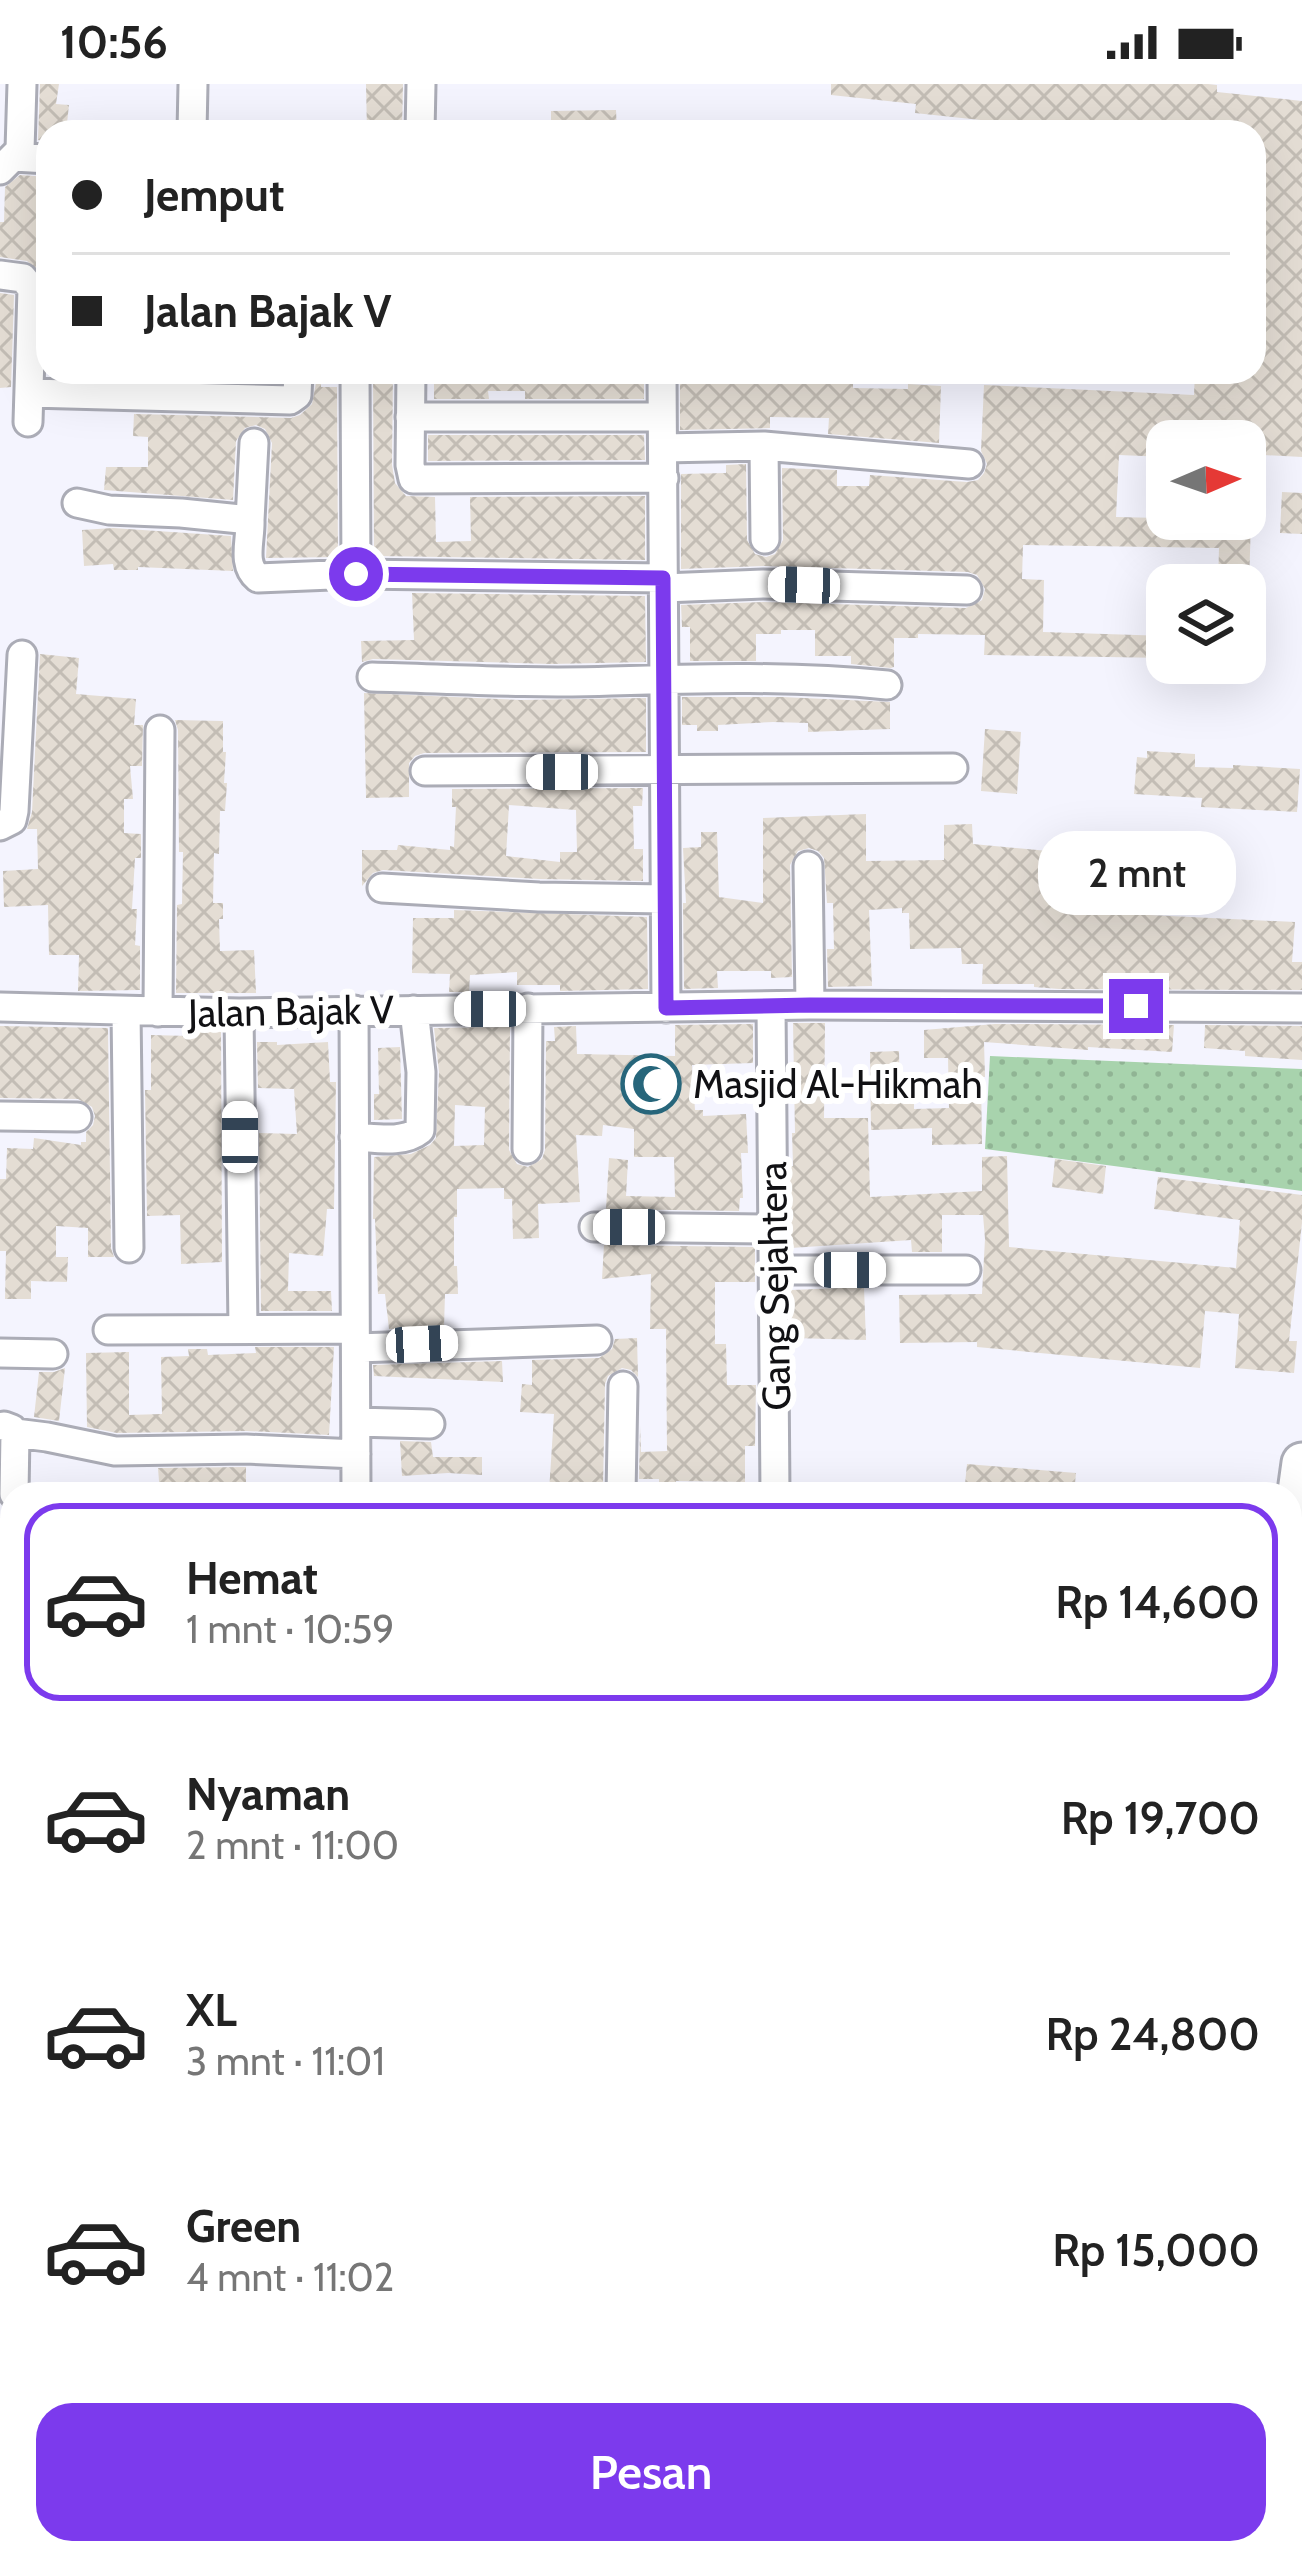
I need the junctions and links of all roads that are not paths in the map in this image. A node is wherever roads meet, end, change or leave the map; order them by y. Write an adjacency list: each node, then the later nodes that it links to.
1 (22, 84): 6 (street)
2 (193, 84): 4 (street)
3 (421, 84): 5 (street)
4 (192, 120)
5 (420, 120)
6 (7, 164)
7 (0, 274): 12 (street)
8 (297, 384): 12 (street)
9 (355, 384): 24 (street)
10 (411, 384): 13 (street)
11 (662, 384): 14 (street)
12 (29, 392): 15 (street)
13 (410, 417): 14 (street); 20 (street)
14 (662, 417): 18 (street)
15 (28, 422)
16 (254, 443): 22 (street)
17 (764, 446): 18 (street); 19 (street); 23 (street)
18 (663, 448): 20 (street)
19 (969, 464)
20 (664, 478): 25 (street)
21 (77, 502): 22 (street)
22 (250, 520): 24 (street)
23 (765, 539)
24 (356, 574): 25 (street)
25 (664, 583): 26 (street); 29 (street)
26 (967, 590)
27 (22, 655): 35 (street)
28 (372, 677): 29 (street)
29 (665, 679): 30 (street); 33 (street)
30 (886, 685)
31 (160, 730): 48 (street)
32 (953, 768): 33 (street)
33 (666, 770): 34 (street); 38 (street)
34 (425, 771)
35 (0, 826)
36 (808, 866): 39 (street)
37 (382, 888): 38 (street)
38 (665, 899): 42 (street)
39 (810, 1005): 40 (street, Jalan Bajak V); 43 (street, Jalan Bajak V)
40 (771, 1006): 42 (street, Jalan Bajak V); 55 (street, Gang Sejahtera)
41 (0, 1007): 47 (street, Jalan Bajak V)
42 (666, 1008): 44 (street, Jalan Bajak V)
43 (1302, 1008)
44 (528, 1009): 46 (street, Jalan Bajak V); 53 (street)
45 (354, 1010): 46 (street, Jalan Bajak V); 49 (street, Jalan Bajak V); 52 (street)
46 (414, 1010): 52 (street)
47 (126, 1011): 48 (street, Jalan Bajak V); 56 (street)
48 (158, 1012): 49 (street, Jalan Bajak V)
49 (239, 1013): 59 (street)
50 (0, 1116): 51 (street)
51 (77, 1117)
52 (354, 1137): 61 (street)
53 (527, 1148)
54 (594, 1227): 55 (street)
55 (772, 1228): 57 (street, Gang Sejahtera)
56 (129, 1248)
57 (773, 1270): 58 (street); 73 (street, Gang Sejahtera)
58 (966, 1270)
59 (243, 1329): 60 (street); 61 (street)
60 (108, 1330)
61 (356, 1338): 62 (street); 66 (street)
62 (597, 1340)
63 (0, 1353): 64 (street)
64 (53, 1354)
65 (623, 1386): 72 (street)
66 (356, 1422): 67 (street); 69 (street)
67 (430, 1424)
68 (8, 1430): 69 (street); 70 (street)
69 (356, 1454): 71 (street)
70 (13, 1482)
71 (356, 1482)
72 (621, 1482)
73 (775, 1482)

